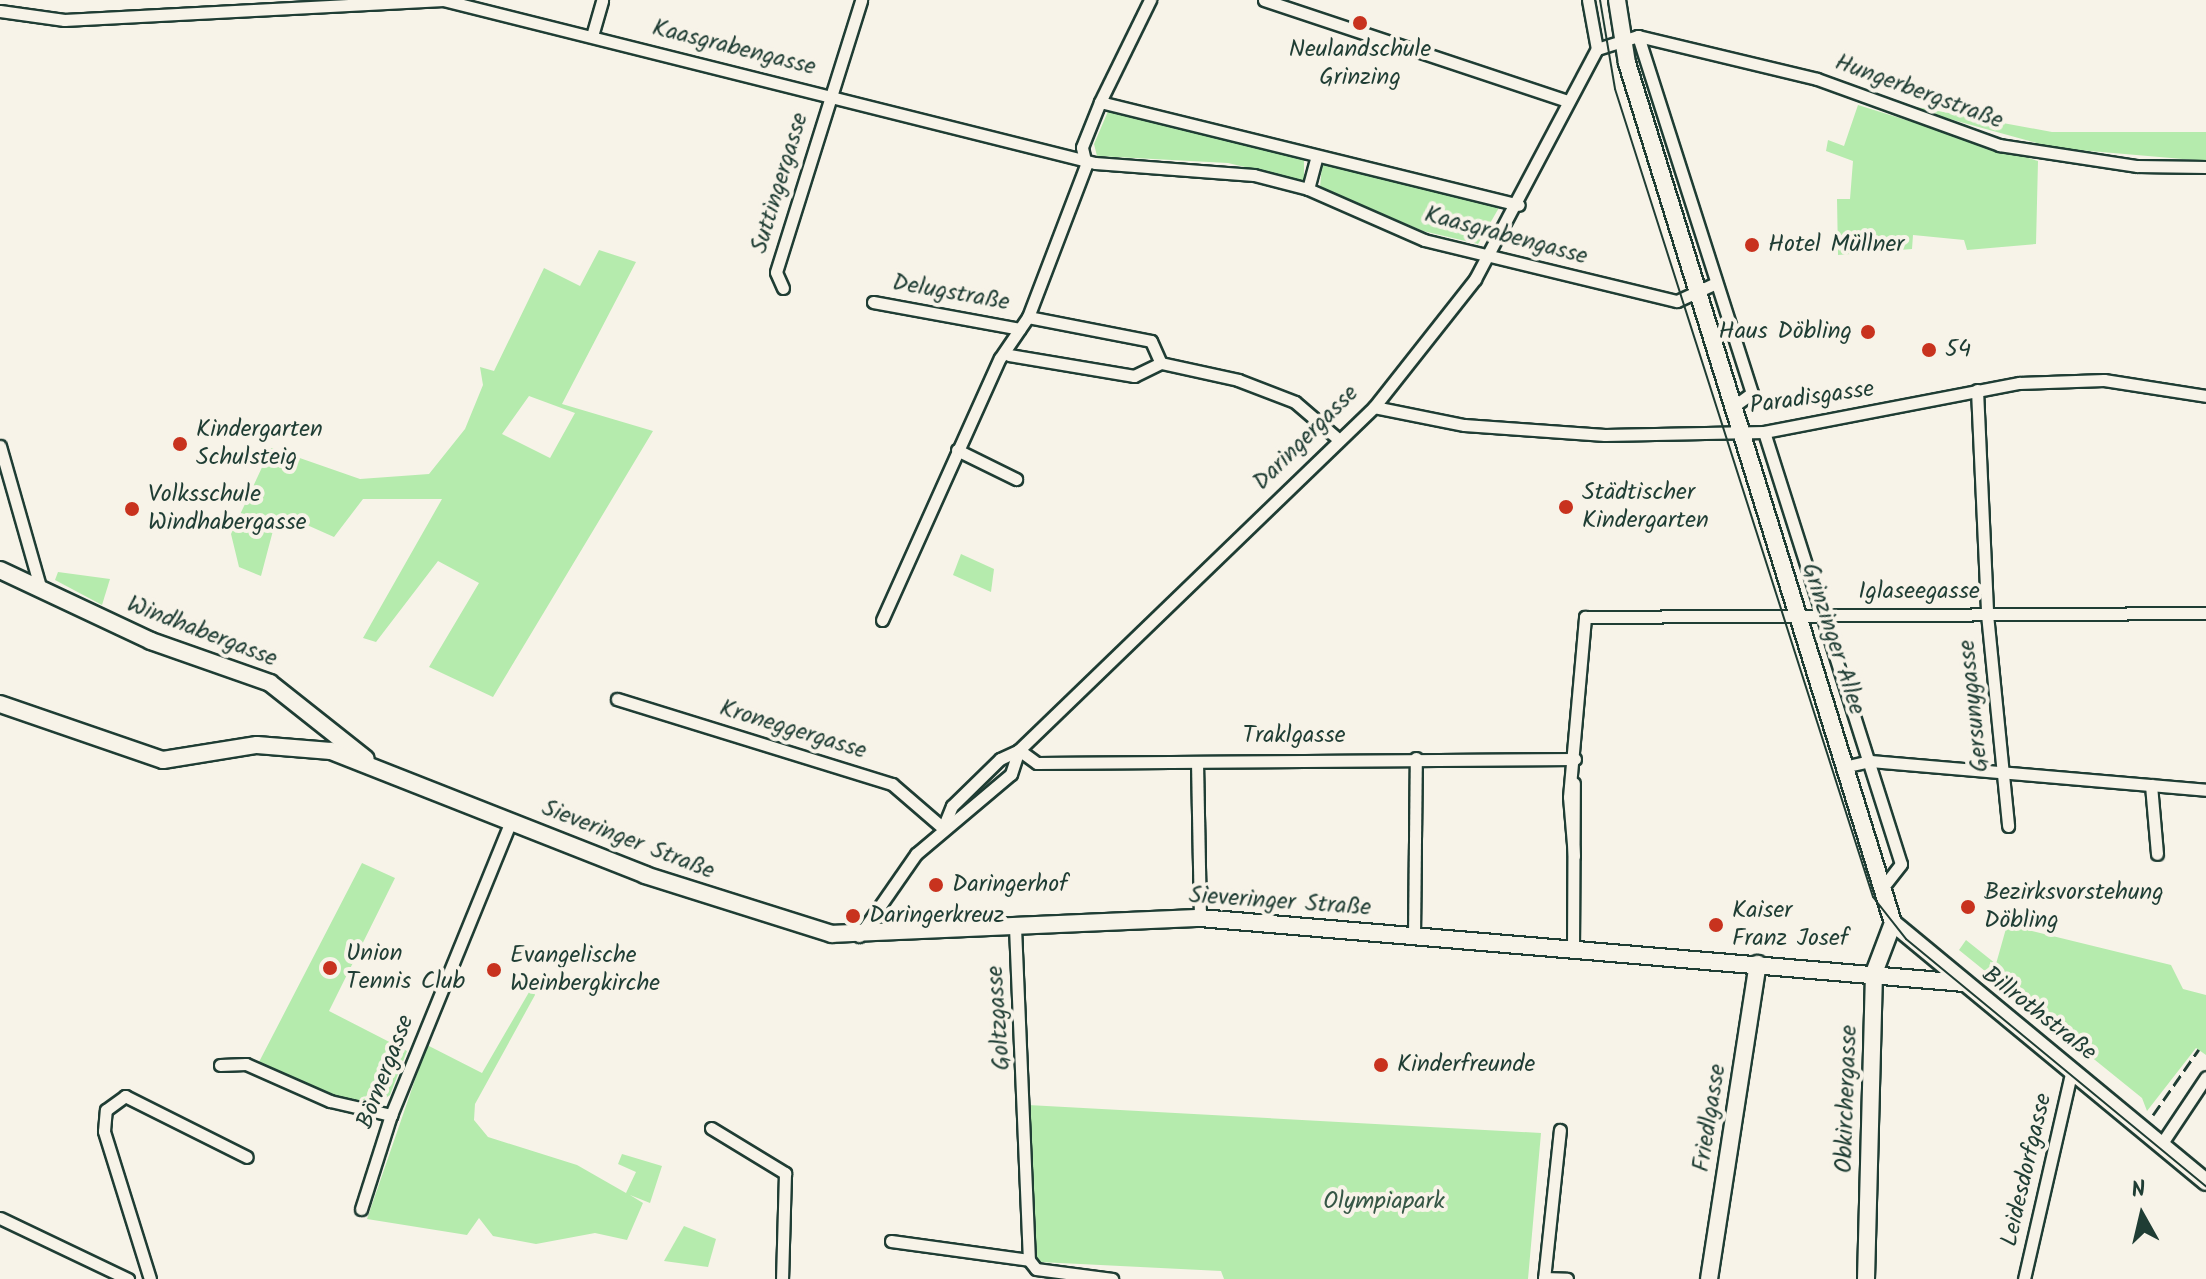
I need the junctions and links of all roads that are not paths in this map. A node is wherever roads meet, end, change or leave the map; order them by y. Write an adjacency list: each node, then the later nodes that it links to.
1 (443, 0): 8 (street, Kaasgrabengasse); 10 (street, Kaasgrabengasse)
2 (602, 0): 10 (street)
3 (861, 0): 14 (street, Suttingergasse)
4 (1264, 0): 15 (street)
5 (1588, 0): 13 (street)
6 (1617, 0): 12 (main road, Grinzinger Allee)
7 (1148, 1): 16 (street)
8 (404, 2): 9 (street, Kaasgrabengasse)
9 (0, 11)
10 (592, 36): 14 (street, Kaasgrabengasse)
11 (1638, 36): 12 (street, Hungerbergstraße); 19 (street, Hungerbergstraße); 23 (street)
12 (1621, 38): 13 (street); 25 (main road, Grinzinger Allee)
13 (1597, 49): 15 (street, Daringergasse)
14 (830, 94): 17 (street, Kaasgrabengasse); 24 (street, Suttingergasse)
15 (1567, 101): 21 (street, Daringergasse)
16 (1100, 102): 17 (street); 18 (street, Kaasgrabengasse)
17 (1084, 156): 20 (street, Kaasgrabengasse); 27 (street)
18 (1317, 156): 20 (street); 21 (street, Kaasgrabengasse)
19 (2206, 167)
20 (1308, 189): 22 (street, Kaasgrabengasse)
21 (1518, 205): 22 (street, Daringergasse)
22 (1486, 258): 25 (street, Kaasgrabengasse); 33 (street, Daringergasse)
23 (1716, 283): 25 (street); 34 (street)
24 (783, 288)
25 (1699, 296): 34 (main road, Grinzinger Allee)
26 (873, 302): 28 (street, Delugstraße)
27 (1028, 317): 28 (street); 30 (street, Delugstraße)
28 (1020, 329): 29 (street)
29 (1009, 355): 30 (street); 39 (street)
30 (1161, 363): 37 (street)
31 (1977, 390): 32 (street, Paradisgasse); 36 (street, Paradisgasse); 45 (street, Gersunygasse)
32 (2206, 396)
33 (1374, 407): 35 (street, Paradisgasse); 37 (street, Daringergasse)
34 (1733, 407): 35 (main road, Grinzinger Allee)
35 (1740, 431): 36 (street, Paradisgasse); 44 (main road, Grinzinger Allee)
36 (1764, 432): 46 (street, Grinzinger Allee)
37 (1338, 439): 51 (street, Daringergasse)
38 (0, 446): 42 (street)
39 (957, 450): 40 (street); 47 (street)
40 (1016, 479)
41 (0, 570): 42 (main road, Windhabergasse)
42 (40, 586): 50 (main road, Windhabergasse)
43 (2206, 613): 45 (street, Iglaseegasse)
44 (1800, 614): 46 (street, Iglaseegasse); 54 (street, Iglaseegasse); 58 (main road, Grinzinger Allee)
45 (1987, 614): 46 (street, Iglaseegasse); 59 (street, Gersunygasse)
46 (1822, 615): 55 (street, Grinzinger Allee)
47 (882, 620)
48 (617, 699): 64 (street, Kroneggergasse)
49 (0, 704): 52 (main road, Sieveringer Straße)
50 (338, 734): 52 (main road); 57 (main road, Windhabergasse)
51 (1019, 750): 56 (street, Traklgasse); 64 (street, Daringergasse); 64 (street, Daringergasse)
52 (331, 751): 57 (main road, Sieveringer Straße)
53 (1416, 758): 54 (street, Traklgasse); 56 (street, Traklgasse); 71 (street)
54 (1575, 759): 72 (street)
55 (1870, 761): 58 (street); 59 (street); 66 (street, Grinzinger Allee)
56 (1197, 762): 67 (street)
57 (370, 763): 62 (main road, Sieveringer Straße)
58 (1848, 766): 66 (main road, Grinzinger Allee)
59 (2002, 772): 60 (street); 63 (street, Gersunygasse)
60 (2151, 785): 61 (street); 65 (street)
61 (2206, 790)
62 (511, 821): 70 (main road, Sieveringer Straße); 79 (street, Börnergasse)
63 (2008, 826)
64 (943, 828): 70 (street, Daringergasse)
65 (2157, 854)
66 (1884, 886): 68 (main road, Grinzinger Allee)
67 (1200, 918): 69 (main road, Sieveringer Straße); 71 (main road, Sieveringer Straße)
68 (1893, 923): 74 (main road, Obkirchergasse); 75 (main road)
69 (1015, 927): 70 (main road, Sieveringer Straße); 88 (street, Goltzgasse)
70 (859, 936)
71 (1414, 936): 72 (main road, Sieveringer Straße)
72 (1573, 949): 73 (main road, Sieveringer Straße)
73 (1758, 964): 74 (main road, Sieveringer Straße); 96 (main road, Friedlgasse)
74 (1874, 973): 75 (main road, Billrothstraße); 97 (main road, Obkirchergasse)
75 (1964, 983): 77 (main road, Billrothstraße)
76 (220, 1065): 79 (street)
77 (2072, 1070): 82 (main road, Billrothstraße); 98 (street, Leidesdorfgasse)
78 (2206, 1077): 82 (street)
79 (391, 1115): 85 (street, Börnergasse)
80 (711, 1128): 93 (street)
81 (1560, 1130): 90 (street)
82 (2162, 1143): 84 (main road)
83 (247, 1157): 92 (street)
84 (2203, 1175)
85 (361, 1209)
86 (0, 1218): 91 (street)
87 (891, 1241): 88 (street)
88 (1029, 1260): 89 (street)
89 (1094, 1278): 94 (street)
90 (1544, 1278): 95 (street)
91 (128, 1279)
92 (150, 1279)
93 (782, 1279)
94 (1112, 1279)
95 (1567, 1279)
96 (1709, 1279)
97 (1866, 1279)
98 (2024, 1279)

